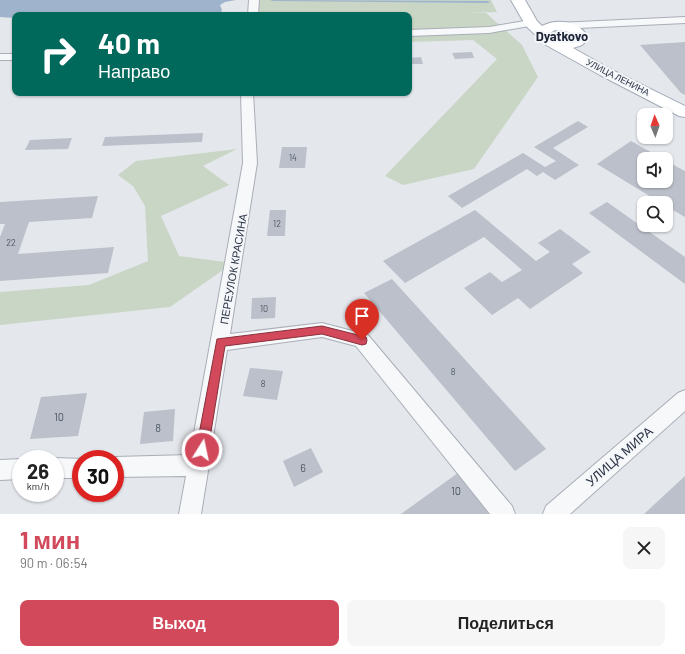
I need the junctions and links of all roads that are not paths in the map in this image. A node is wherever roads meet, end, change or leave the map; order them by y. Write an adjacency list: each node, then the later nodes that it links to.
1 (254, 0): 3 (street)
2 (520, 3): 5 (main road, УЛИЦА ЛЕНИНА); 7 (main road)
3 (253, 12)
4 (685, 20): 6 (street)
5 (531, 23): 8 (street); 9 (main road, УЛИЦА ЛЕНИНА)
6 (615, 24): 7 (street); 10 (street)
7 (557, 26): 9 (main road); 10 (main road)
8 (412, 33)
9 (547, 39): 10 (main road); 13 (main road, УЛИЦА ЛЕНИНА)
10 (580, 39): 13 (main road)
11 (0, 57): 12 (street)
12 (12, 57)
13 (605, 72): 15 (main road, УЛИЦА ЛЕНИНА)
14 (248, 96): 16 (street, ПЕРЕУЛОК КРАСИНА)
15 (685, 112)
16 (220, 342): 18 (street, ПЕРЕУЛОК КРАСИНА); 23 (street)
17 (685, 399): 24 (street, УЛИЦА МИРА)
18 (200, 465): 19 (street); 22 (street, ПЕРЕУЛОК КРАСИНА)
19 (124, 467)
20 (12, 469): 21 (street)
21 (0, 470)
22 (190, 514)
23 (504, 514)
24 (554, 514)

